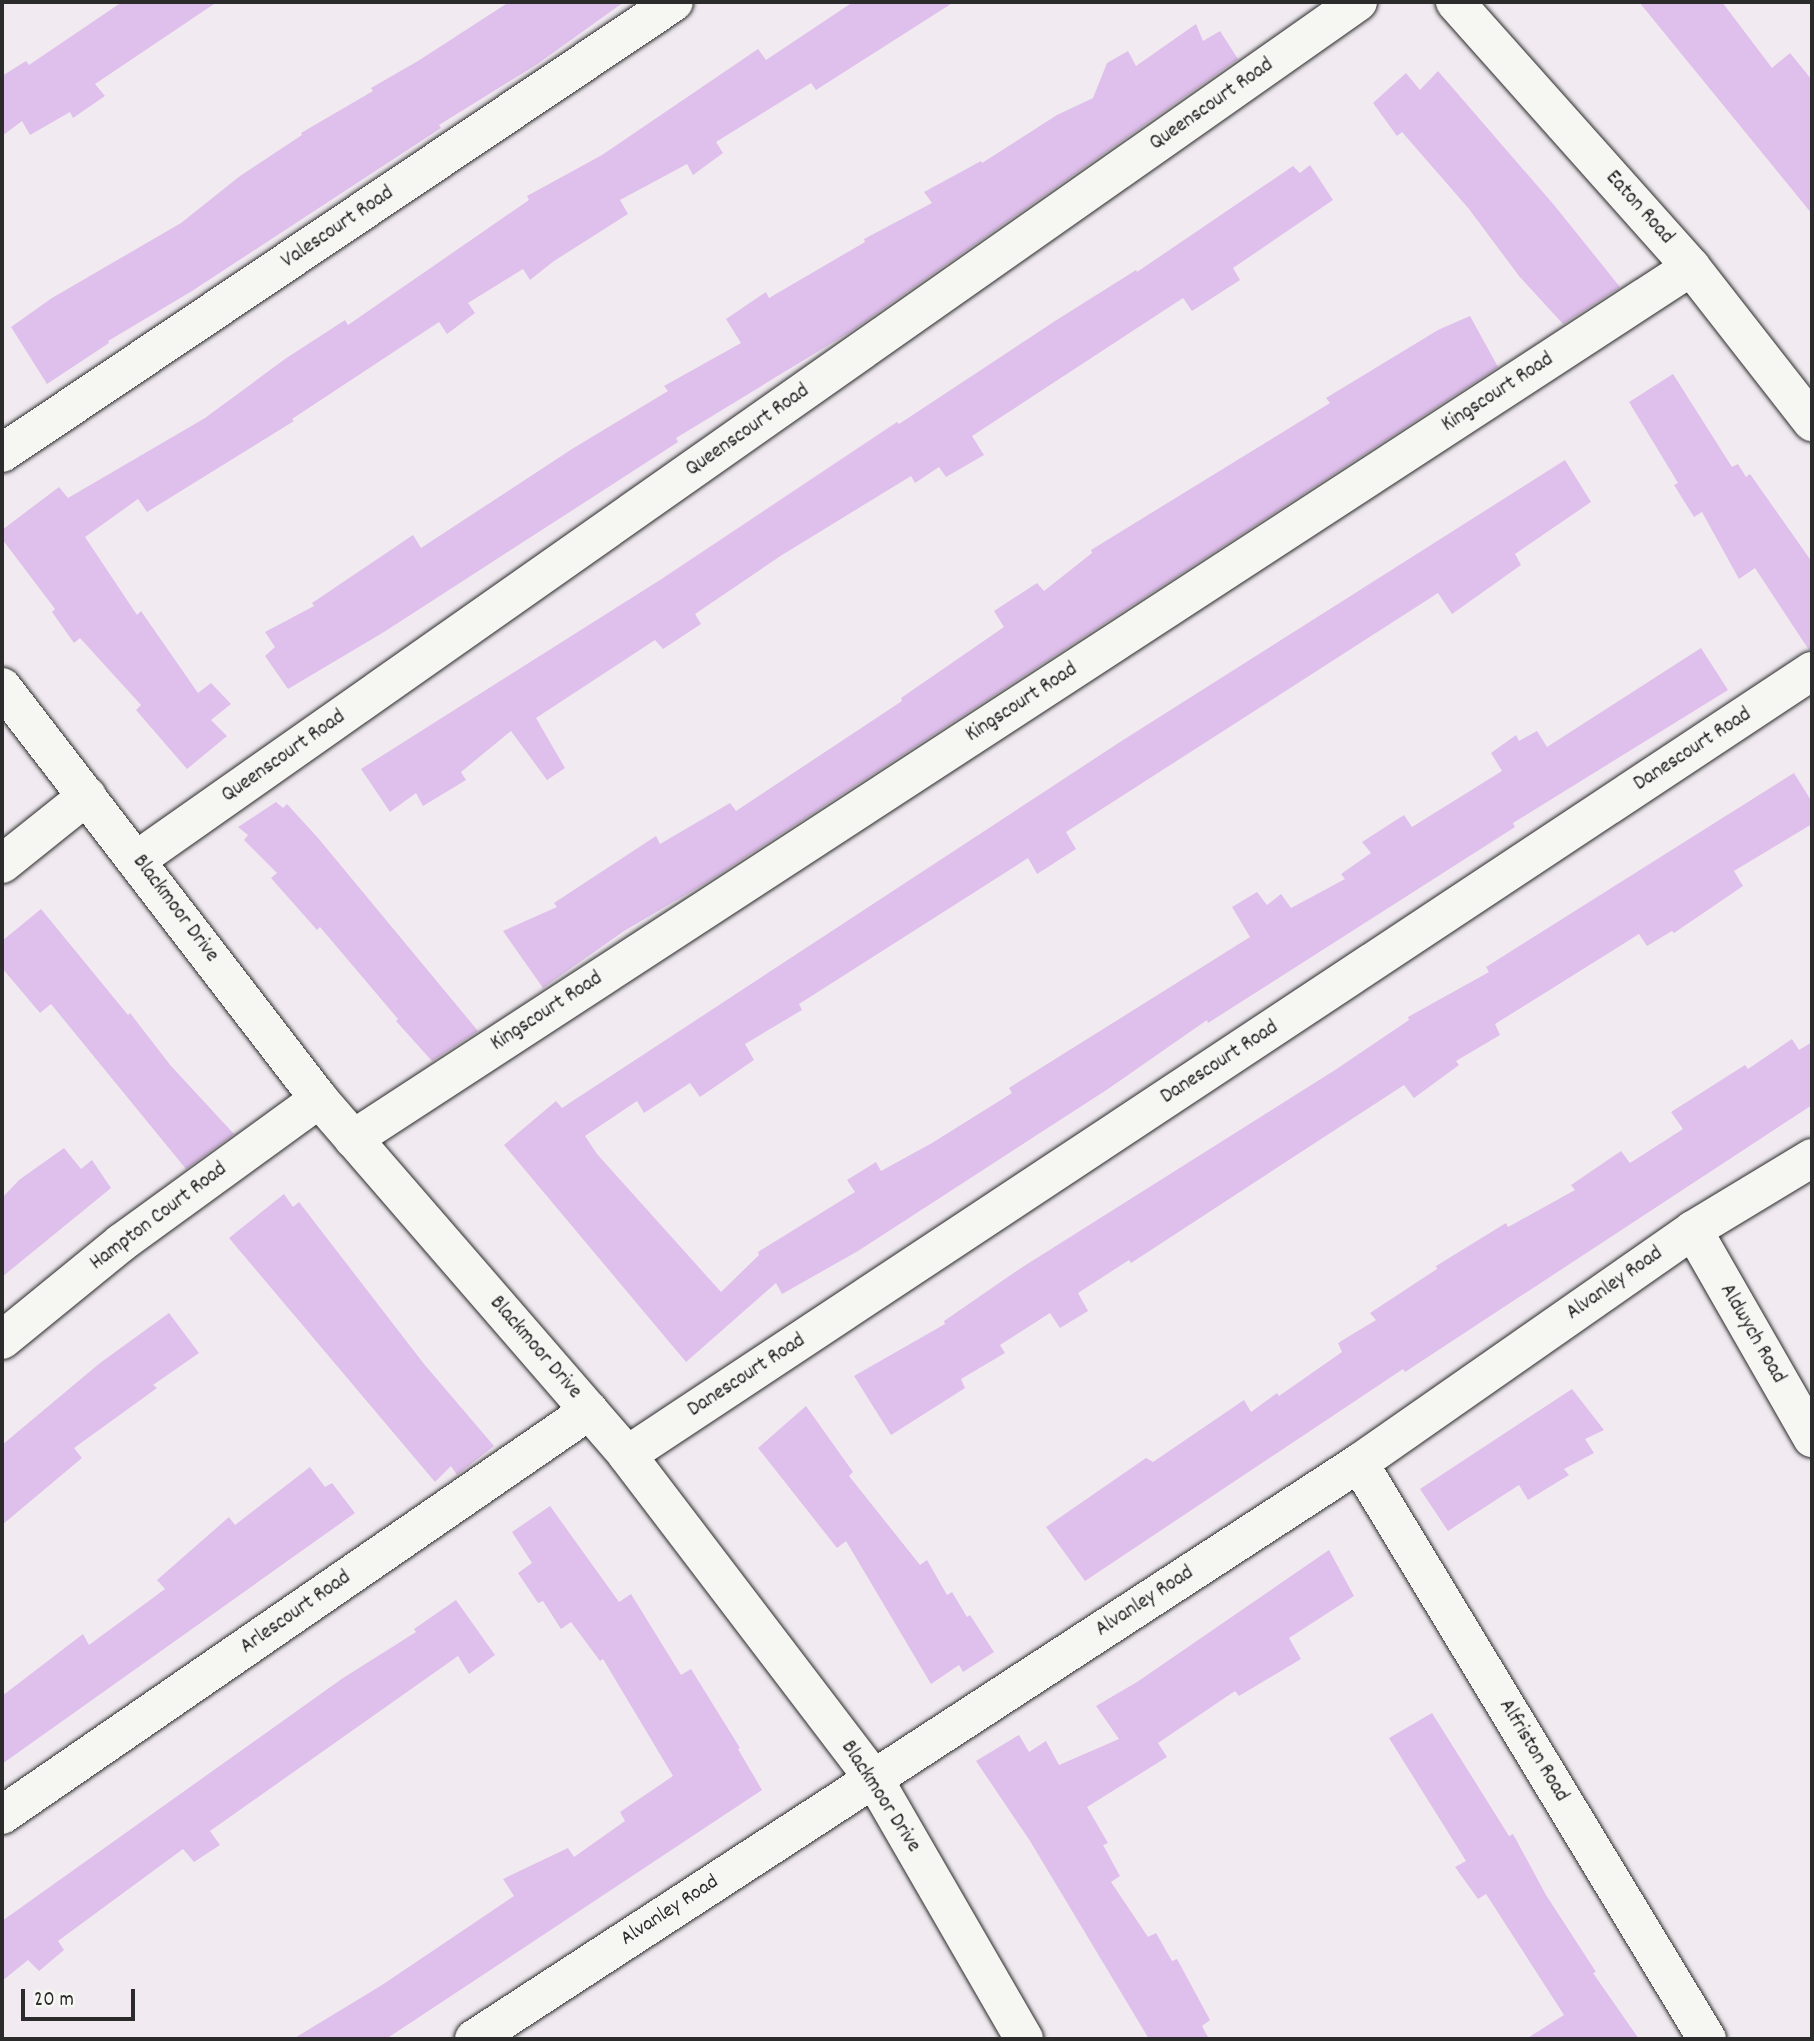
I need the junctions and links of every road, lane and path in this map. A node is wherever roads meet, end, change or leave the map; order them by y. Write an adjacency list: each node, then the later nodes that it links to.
1 (674, 2): 6 (street, Valescourt Road)
2 (1358, 2): 10 (street, Queenscourt Road)
3 (1455, 2): 4 (street, Eaton Road)
4 (1691, 267): 5 (street, Eaton Road); 13 (street, Kingscourt Road)
5 (1812, 422)
6 (2, 453)
7 (1812, 671): 19 (street, Danescourt Road)
8 (2, 687): 9 (street, Blackmoor Drive)
9 (87, 796): 10 (street, Blackmoor Drive); 11 (street)
10 (138, 859): 12 (street, Blackmoor Drive)
11 (2, 864)
12 (319, 1099): 13 (street, Blackmoor Drive); 16 (street, Hampton Court Road)
13 (353, 1139): 17 (street, Blackmoor Drive)
14 (1812, 1158): 15 (street, Alvanley Road)
15 (1693, 1230): 18 (street, Aldwych Road); 20 (street, Alvanley Road)
16 (2, 1340)
17 (590, 1411): 19 (street, Blackmoor Drive); 22 (street, Arlescourt Road)
18 (1812, 1438)
19 (627, 1455): 21 (street, Blackmoor Drive)
20 (1359, 1463): 21 (street, Alvanley Road); 25 (street, Alfriston Road)
21 (874, 1779): 23 (street, Alvanley Road); 24 (street, Blackmoor Drive)
22 (2, 1815)
23 (474, 2039)
24 (1024, 2039)
25 (1707, 2039)

